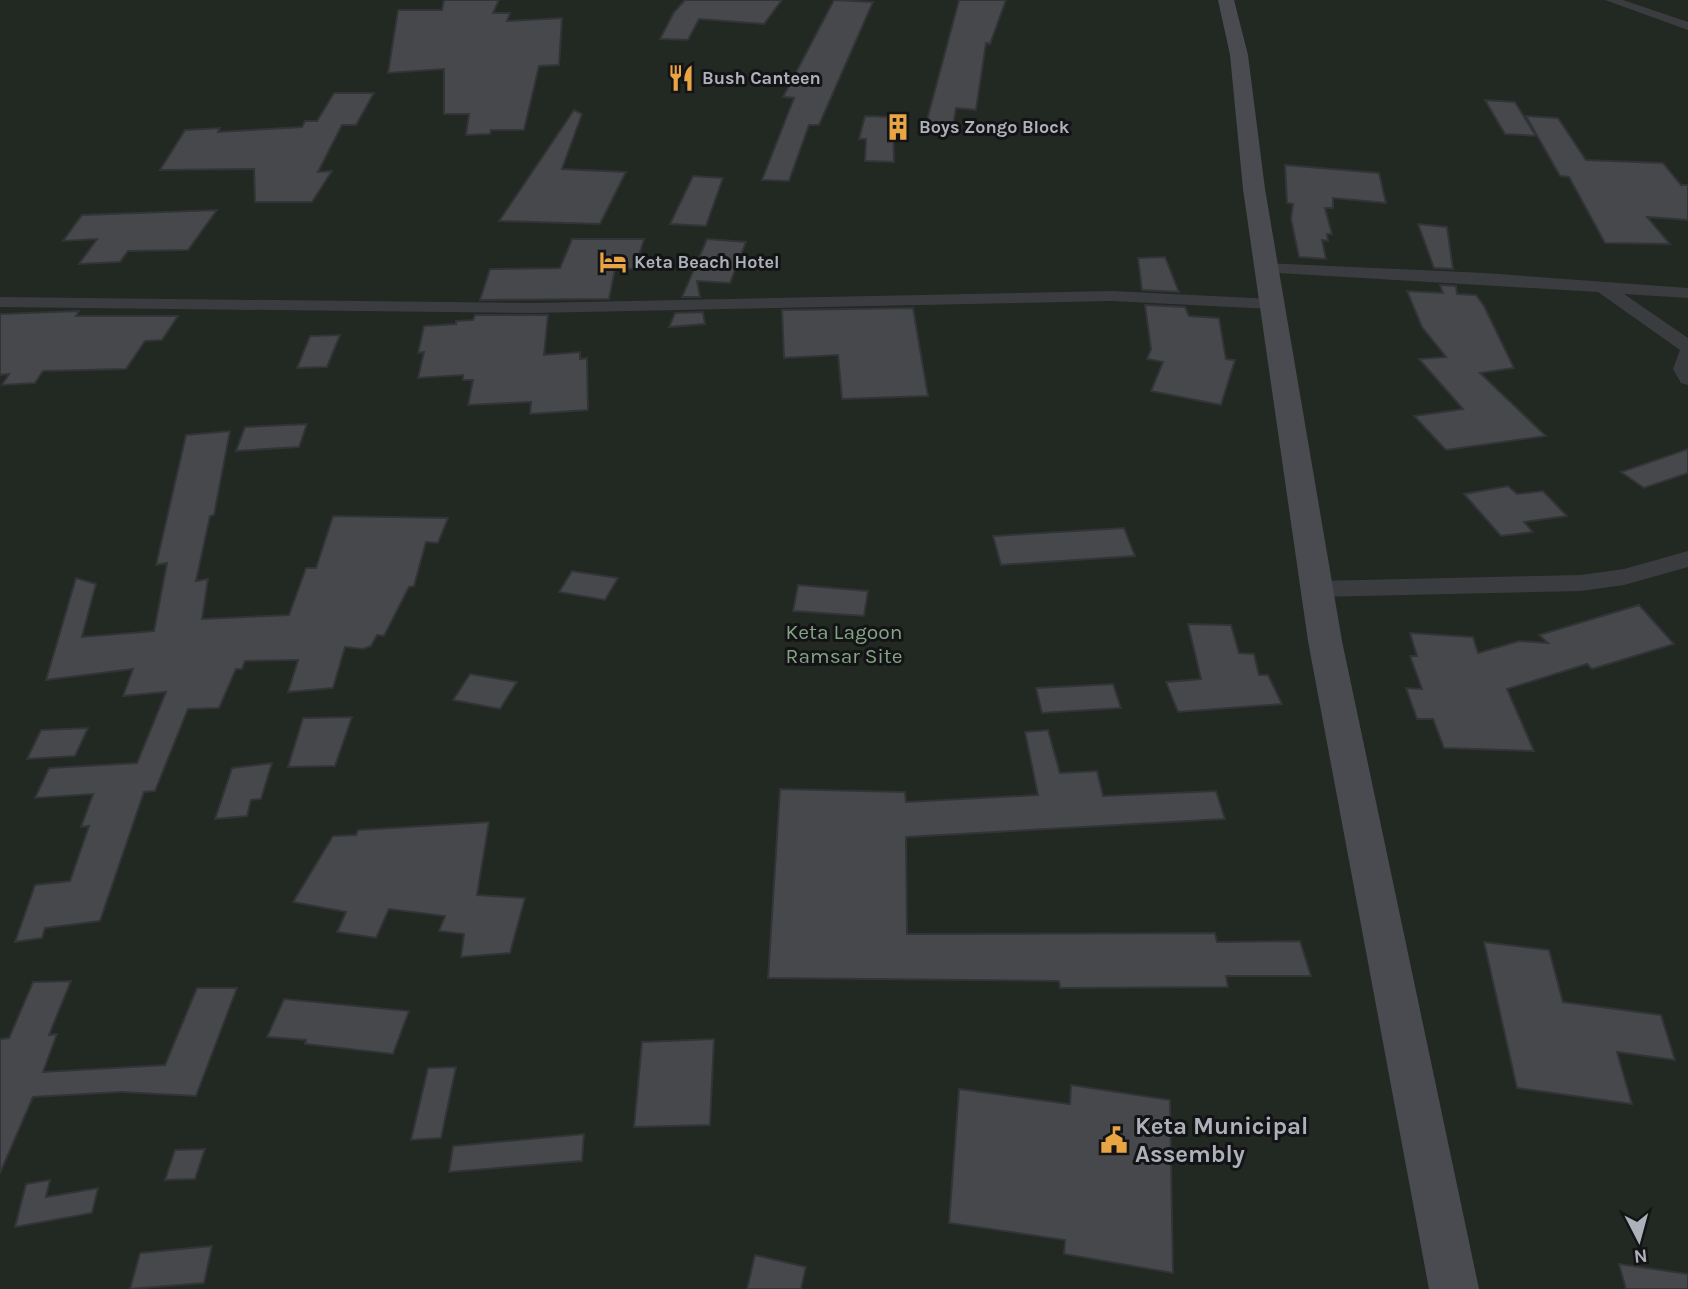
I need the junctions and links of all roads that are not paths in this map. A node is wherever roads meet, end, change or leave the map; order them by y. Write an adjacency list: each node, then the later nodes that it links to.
1 (1226, 0): 6 (main road)
2 (1611, 0): 3 (street)
3 (1626, 5): 4 (street); 5 (street)
4 (1676, 7)
5 (1688, 26)
6 (1266, 268): 7 (street); 10 (main road)
7 (1602, 286): 8 (street); 11 (street)
8 (1688, 293)
9 (0, 302): 10 (street)
10 (1273, 304): 14 (main road)
11 (1688, 349): 12 (street)
12 (1688, 379)
13 (1688, 559): 14 (street)
14 (1317, 589): 15 (main road)
15 (1454, 1289)

